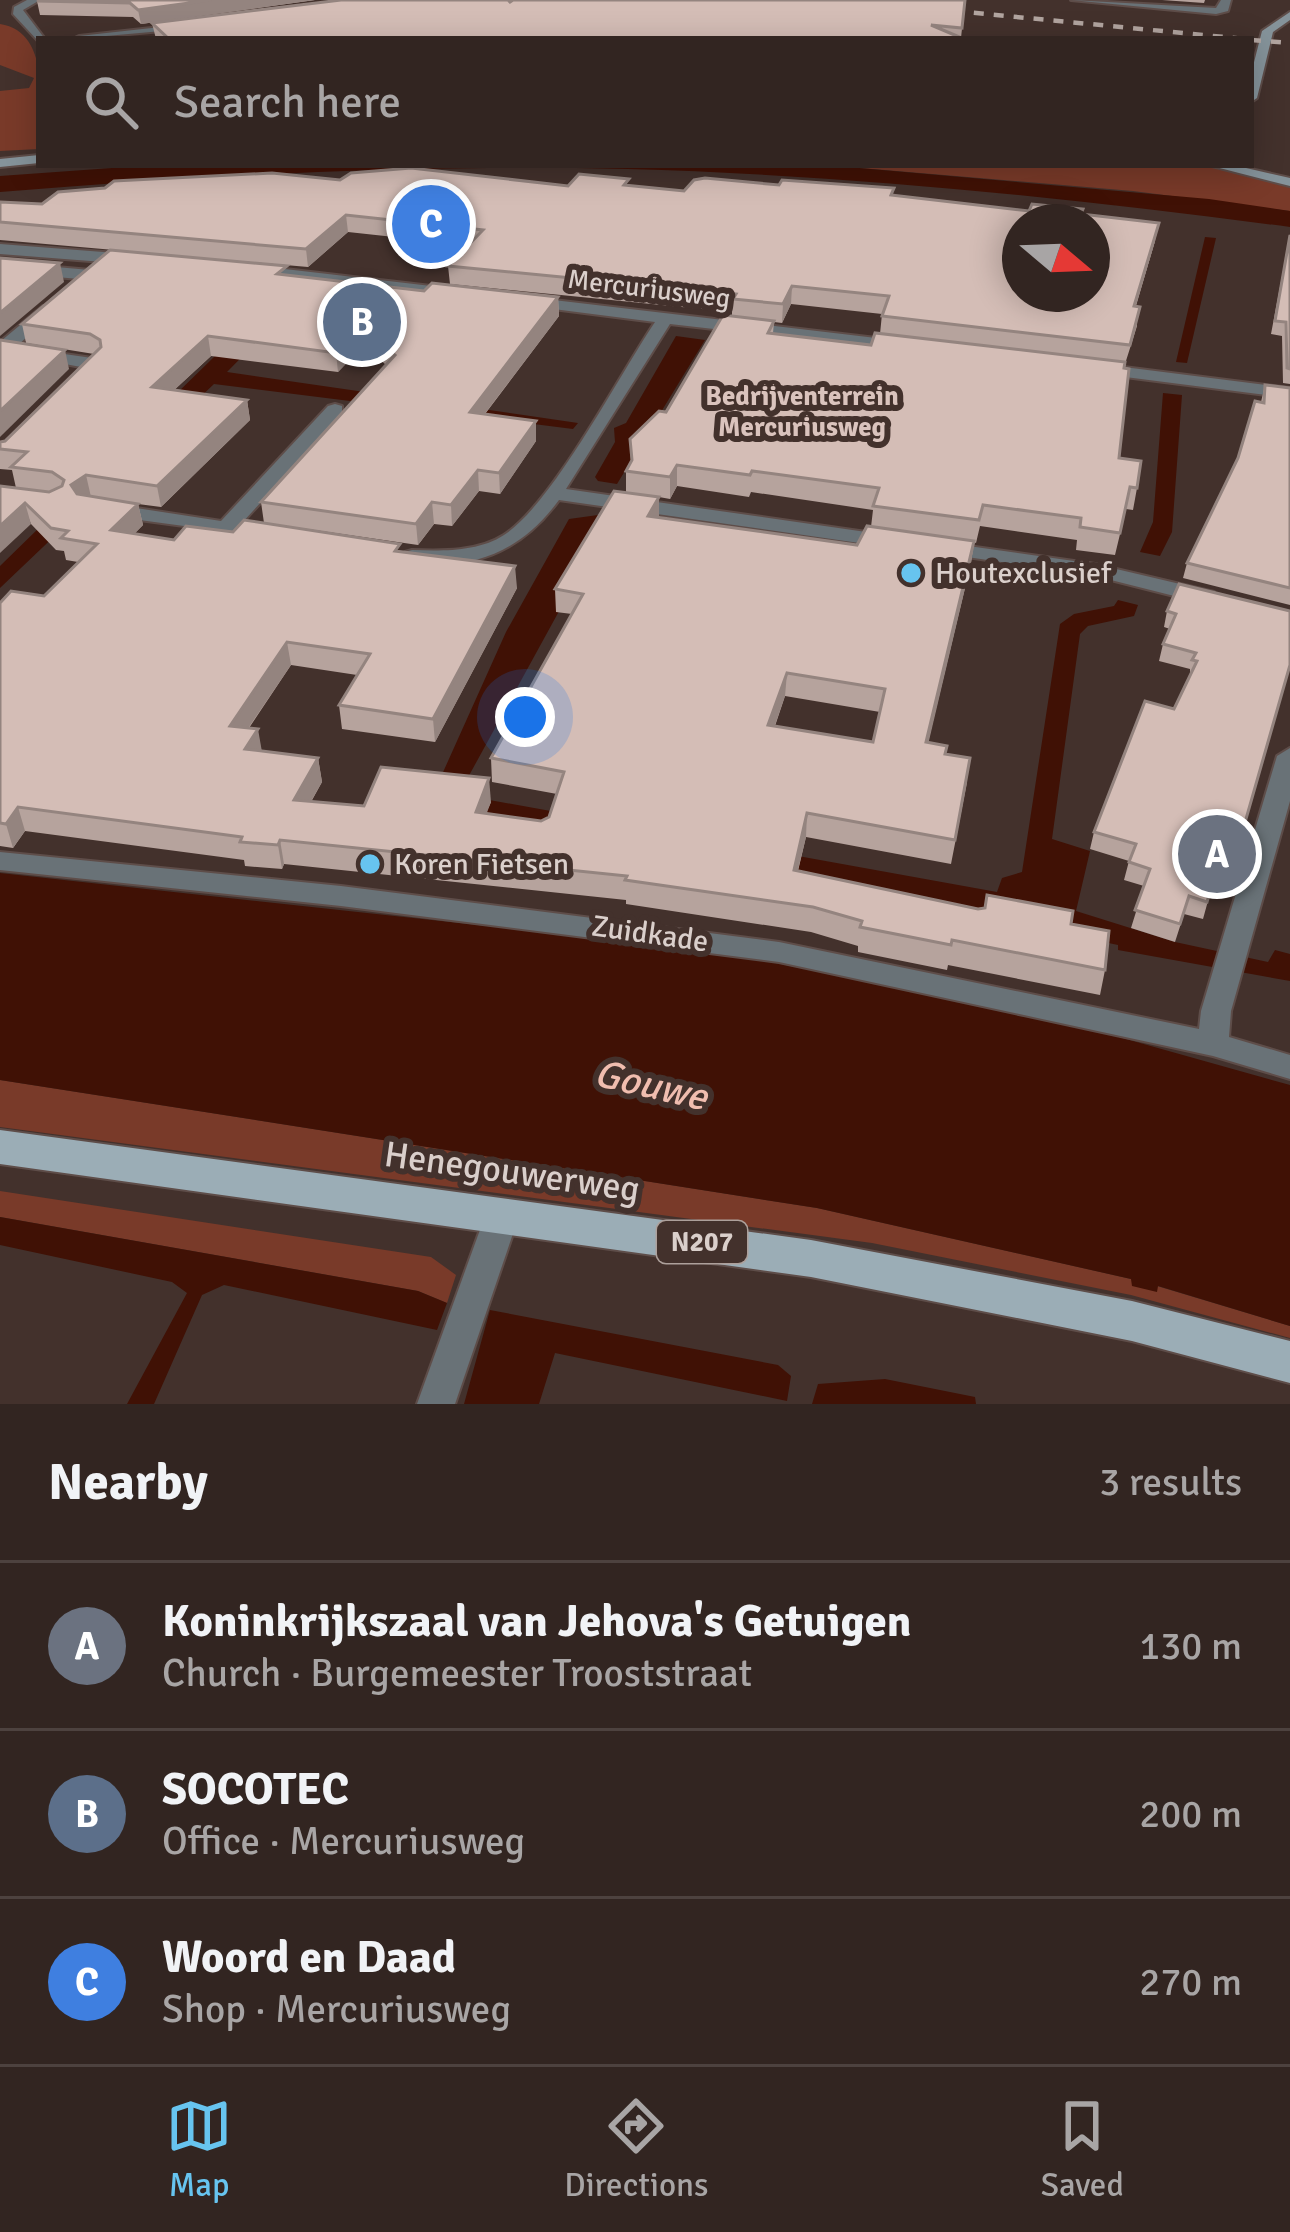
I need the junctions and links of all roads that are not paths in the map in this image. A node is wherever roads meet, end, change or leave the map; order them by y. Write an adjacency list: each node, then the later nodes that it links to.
1 (35, 0): 5 (street)
2 (1076, 0): 3 (street)
3 (1226, 0)
4 (1290, 15): 10 (main road)
5 (20, 17): 6 (street); 8 (street)
6 (0, 20)
7 (208, 23): 9 (street)
8 (36, 36)
9 (103, 36)
10 (1254, 78)
11 (36, 158): 12 (main road)
12 (0, 161)
13 (1254, 167): 15 (main road)
14 (1232, 168): 15 (main road)
15 (1290, 178)
16 (0, 249): 17 (street)
17 (110, 257): 18 (street); 21 (street)
18 (145, 260)
19 (0, 267): 21 (street)
20 (247, 269): 22 (street)
21 (90, 274): 28 (street)
22 (480, 297)
23 (500, 299): 24 (street, Mercuriusweg)
24 (664, 319): 25 (street, Mercuriusweg); 30 (street)
25 (930, 350)
26 (1078, 367): 27 (street)
27 (1290, 393)
28 (61, 397)
29 (335, 410): 32 (street)
30 (551, 493): 34 (street); 35 (street)
31 (90, 507): 32 (street)
32 (226, 528): 33 (street)
33 (293, 538)
34 (384, 552)
35 (1232, 603)
36 (1290, 756): 38 (street)
37 (0, 861): 38 (street, Zuidkade)
38 (1213, 1044): 39 (street, Zuidkade)
39 (1290, 1067)
40 (0, 1147): 41 (main road, Henegouwerweg / N207)
41 (502, 1216): 42 (main road, Henegouwerweg / N207); 43 (street)
42 (1290, 1362)
43 (436, 1404)

